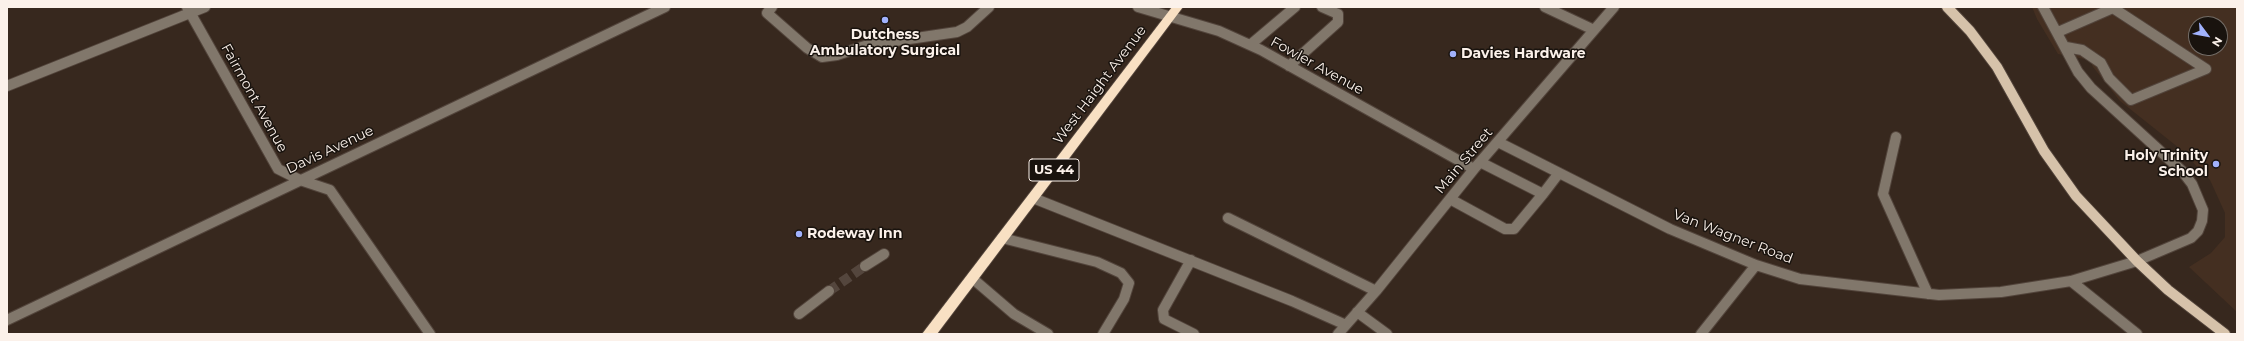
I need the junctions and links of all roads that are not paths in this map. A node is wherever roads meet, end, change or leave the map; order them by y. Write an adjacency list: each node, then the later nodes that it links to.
1 (205, 7): 12 (street)
2 (665, 7): 24 (street, Davis Avenue)
3 (772, 7): 4 (street)
4 (989, 7)
5 (1138, 7): 13 (street, Fowler Avenue)
6 (1295, 7): 16 (street)
7 (1322, 7): 18 (street)
8 (1545, 7): 14 (street)
9 (1614, 7): 14 (street, Main Street)
10 (1948, 7): 32 (main road)
11 (2043, 7): 15 (street, Van Wagner Road)
12 (188, 10): 19 (street); 24 (street, Fairmont Avenue)
13 (1175, 12): 16 (street, Fowler Avenue); 26 (highway, West Haight Avenue / US 44)
14 (1594, 30): 21 (street, Main Street)
15 (2058, 32): 17 (street, Van Wagner Road); 17 (street)
16 (1250, 45): 18 (street, Fowler Avenue)
17 (2066, 47): 32 (street, Van Wagner Road)
18 (1289, 66): 22 (street, Fowler Avenue)
19 (7, 86)
20 (1896, 137): 39 (street)
21 (1498, 142): 22 (street, Main Street); 23 (street, Van Wagner Road)
22 (1477, 166): 25 (street, Fowler Avenue); 27 (street, Main Street)
23 (1559, 173): 25 (street); 33 (street, Van Wagner Road)
24 (300, 180): 42 (street, Davis Avenue); 44 (street, Fairmont Avenue)
25 (1543, 194): 27 (street)
26 (1033, 198): 29 (highway, West Haight Avenue / US 44); 31 (street)
27 (1450, 199): 38 (street, Main Street)
28 (1228, 218): 38 (street)
29 (1002, 238): 35 (highway, West Haight Avenue / US 44); 47 (street)
30 (884, 254): 34 (street)
31 (1191, 260): 43 (street); 48 (street)
32 (2137, 261): 36 (street, Van Wagner Road); 53 (main road)
33 (1756, 265): 39 (street, Van Wagner Road); 51 (street)
34 (865, 266)
35 (972, 278): 45 (highway, West Haight Avenue / US 44); 46 (street)
36 (2071, 281): 39 (street, Van Wagner Road); 52 (street)
37 (829, 291): 41 (street)
38 (1376, 291): 40 (street, Main Street)
39 (1928, 294)
40 (1357, 312): 43 (street, Main Street); 50 (street)
41 (799, 314)
42 (7, 320)
43 (1346, 325): 49 (street, Main Street)
44 (430, 334)
45 (929, 334)
46 (1048, 334)
47 (1103, 334)
48 (1194, 334)
49 (1338, 334)
50 (1387, 334)
51 (1701, 334)
52 (2137, 334)
53 (2225, 334)

